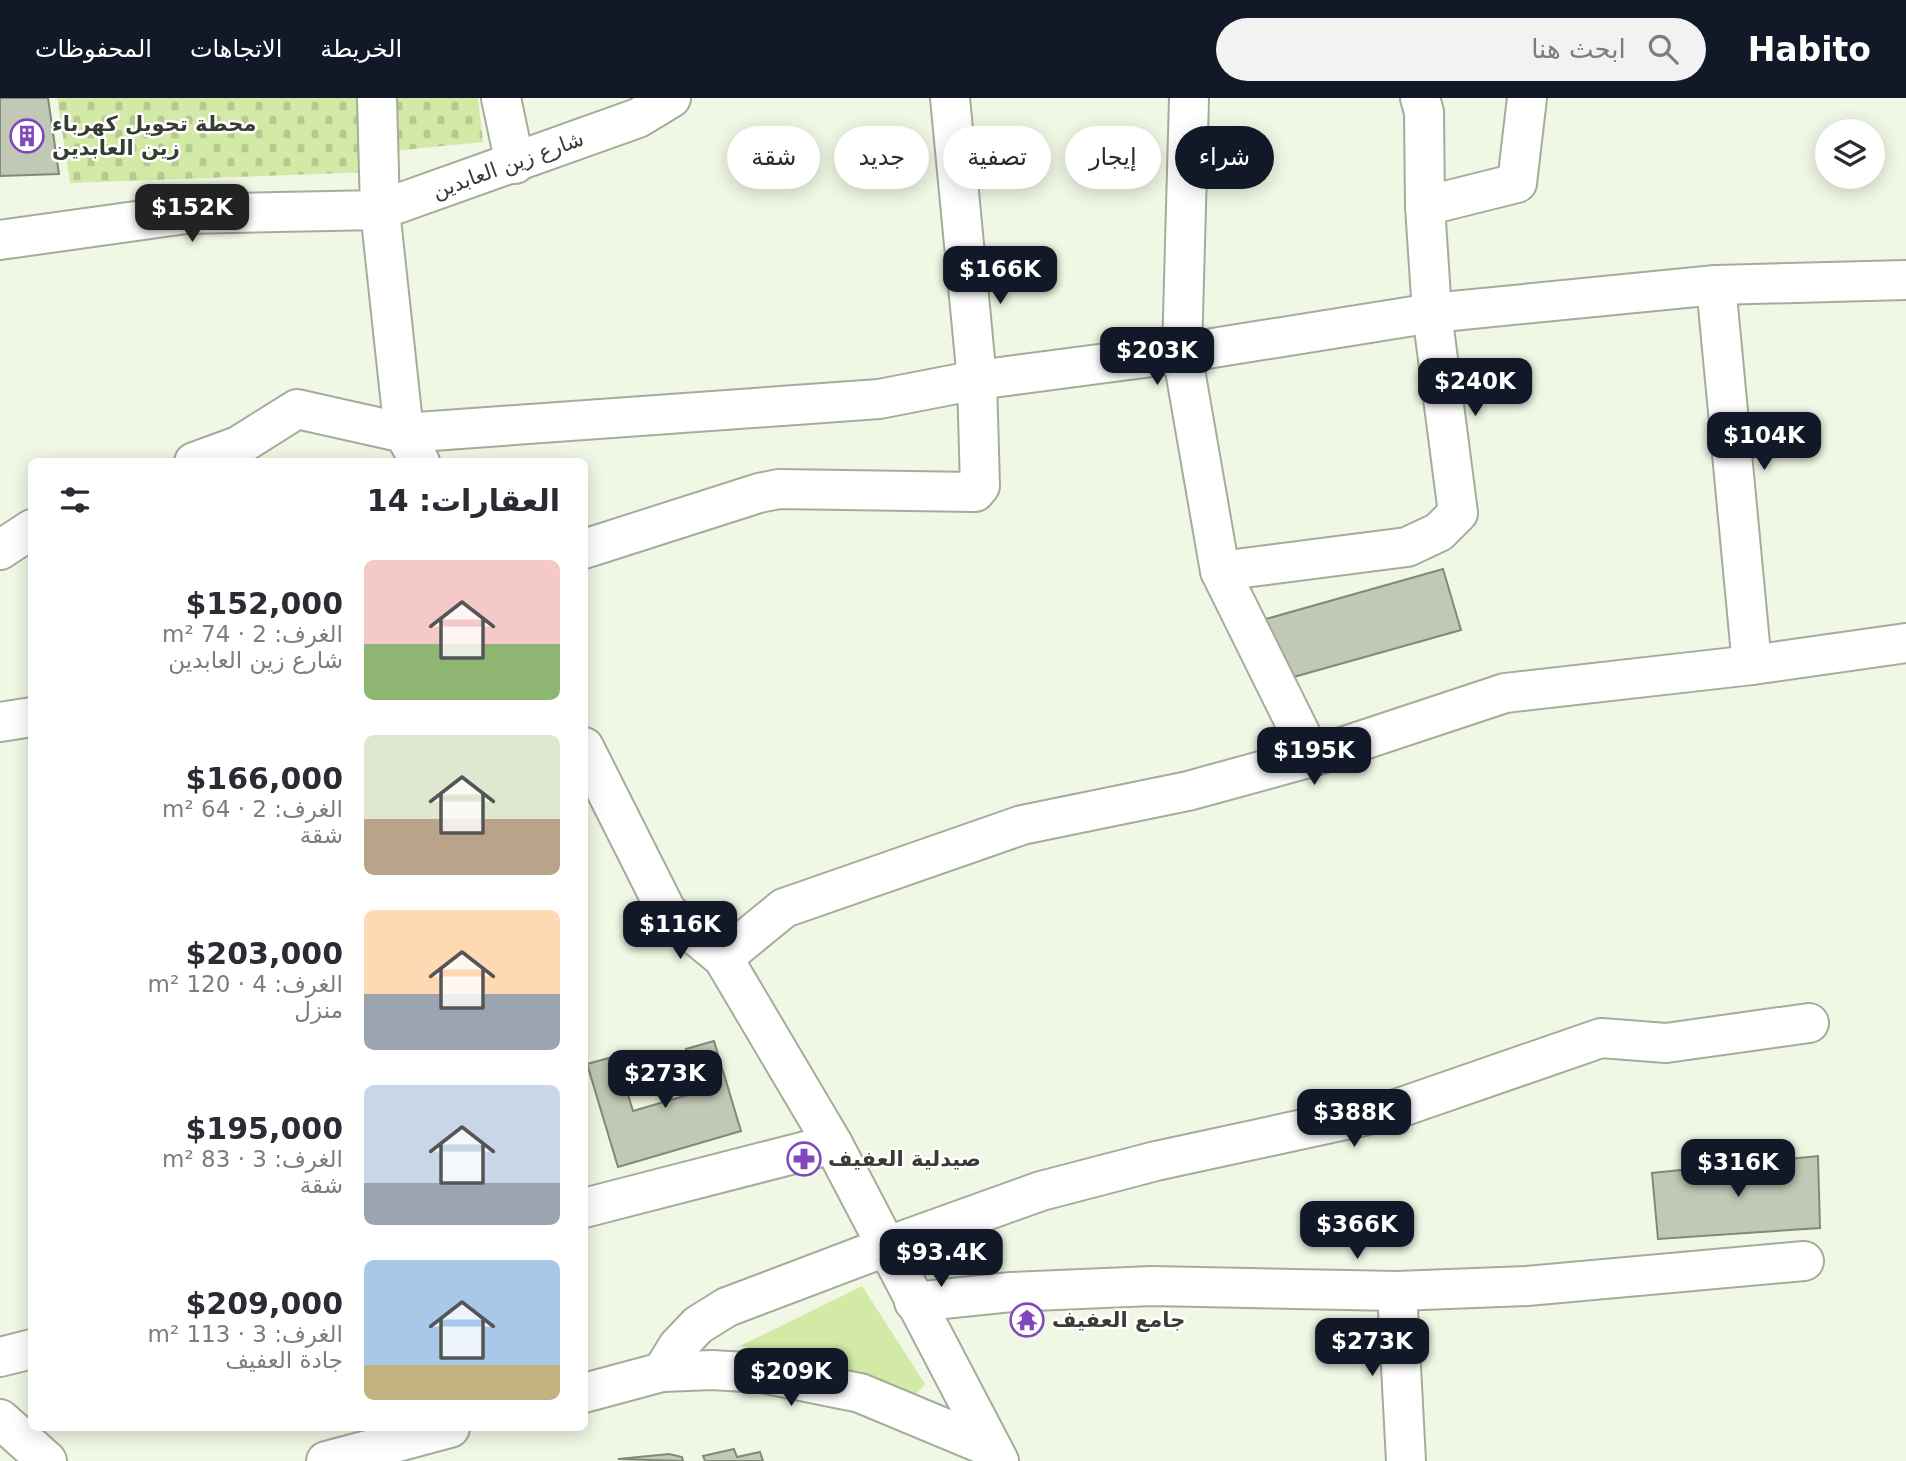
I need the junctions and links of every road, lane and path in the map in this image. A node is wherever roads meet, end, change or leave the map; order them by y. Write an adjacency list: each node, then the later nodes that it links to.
1 (377, 98): 10 (street)
2 (501, 98): 8 (street)
3 (671, 98): 8 (street, شارع زين العابدين)
4 (950, 98): 16 (street)
5 (1189, 98): 15 (street)
6 (1420, 98): 9 (street)
7 (1527, 98): 9 (street)
8 (515, 164): 10 (street, شارع زين العابدين)
9 (1425, 206): 14 (street)
10 (380, 210): 11 (street, شارع زين العابدين); 17 (street)
11 (0, 240)
12 (1906, 280): 13 (street)
13 (1716, 285): 14 (street); 24 (street)
14 (1432, 313): 15 (street); 22 (street)
15 (1182, 353): 16 (street); 22 (street)
16 (977, 380): 17 (street); 20 (street)
17 (412, 447): 18 (street)
18 (205, 458)
19 (28, 532): 21 (street)
20 (588, 549)
21 (0, 550)
22 (1220, 571): 28 (street)
23 (1906, 643): 24 (street)
24 (1752, 665): 28 (street)
25 (28, 718): 26 (street)
26 (0, 722)
27 (588, 755): 29 (street)
28 (1312, 757): 29 (street)
29 (723, 958): 31 (street)
30 (1809, 1023): 33 (street)
31 (833, 1144): 32 (street); 33 (street)
32 (588, 1207)
33 (888, 1246): 36 (street); 39 (street)
34 (1804, 1261): 35 (street)
35 (1397, 1291): 36 (street); 46 (street)
36 (914, 1302): 43 (street)
37 (28, 1350): 38 (street)
38 (0, 1357)
39 (662, 1372): 40 (street); 43 (street)
40 (588, 1391)
41 (0, 1419): 44 (street)
42 (439, 1431): 45 (street)
43 (996, 1455)
44 (47, 1461)
45 (326, 1461)
46 (1406, 1461)

